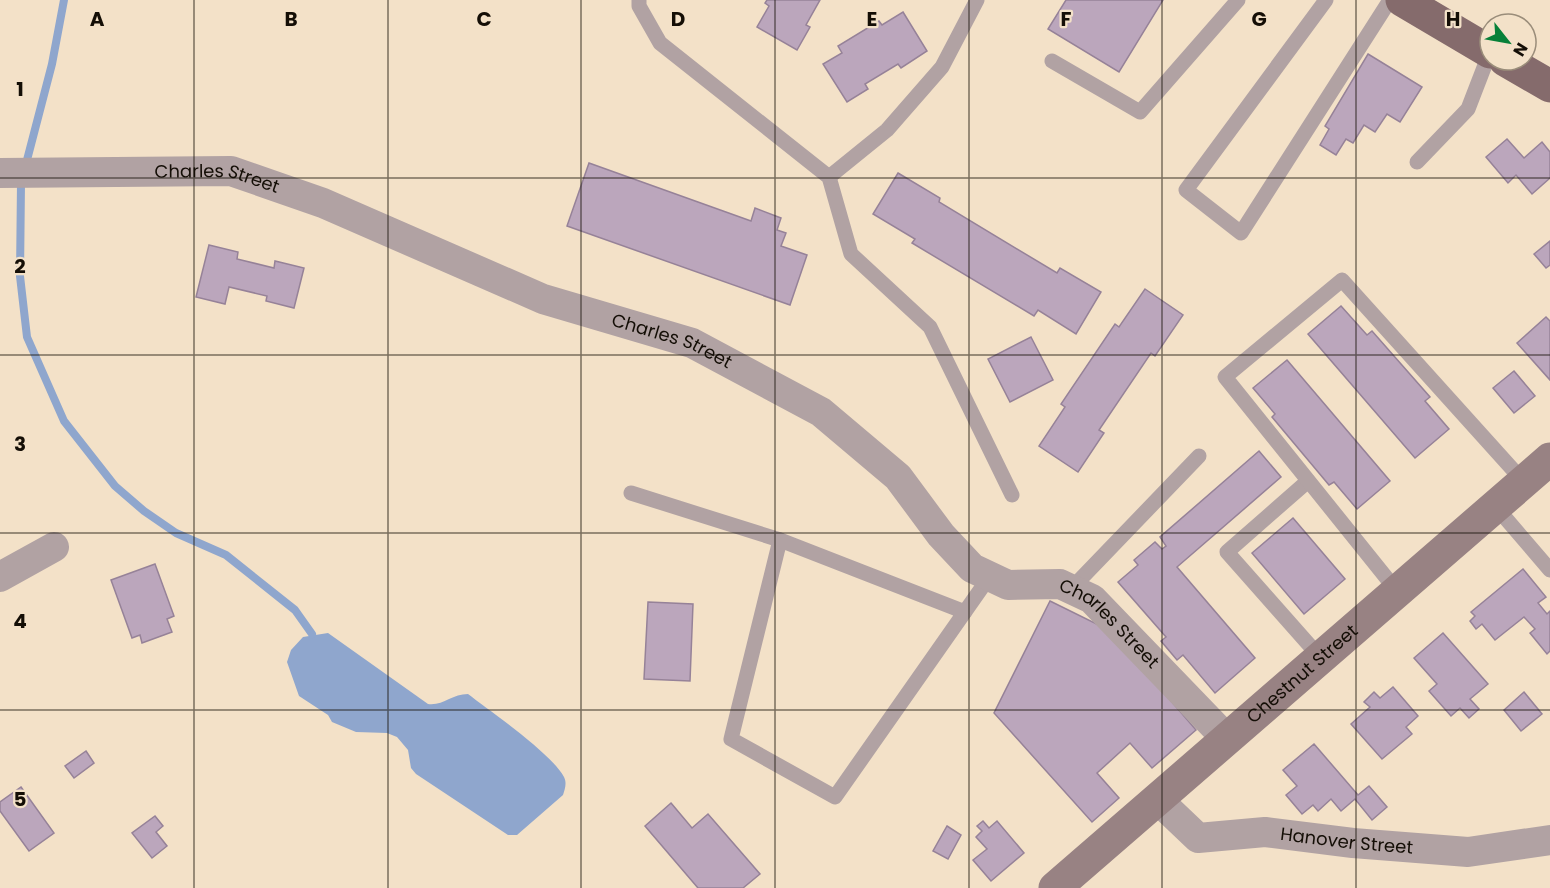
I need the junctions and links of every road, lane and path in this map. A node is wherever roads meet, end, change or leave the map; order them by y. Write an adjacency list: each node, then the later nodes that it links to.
1 (639, 0): 14 (lane)
2 (977, 0): 14 (lane)
3 (1238, 0): 8 (lane)
4 (1326, 0): 5 (lane)
5 (1390, 0)
6 (1424, 5): 7 (main road)
7 (1478, 43)
8 (1052, 61)
9 (1482, 72): 12 (lane)
10 (1524, 72): 11 (main road)
11 (1550, 87)
12 (1417, 162)
13 (0, 173): 25 (street, Charles Street)
14 (829, 177): 20 (lane)
15 (1199, 456): 27 (lane)
16 (1550, 459): 18 (street, Chestnut Street)
17 (1308, 481): 18 (lane); 28 (lane); 30 (lane)
18 (1524, 482): 21 (street, Chestnut Street)
19 (631, 493): 22 (lane)
20 (1012, 495)
21 (1496, 507): 24 (lane); 28 (street, Chestnut Street)
22 (780, 540): 29 (lane); 29 (lane)
23 (54, 547): 26 (street)
24 (1550, 570)
25 (990, 576): 27 (street, Charles Street); 29 (lane)
26 (0, 577)
27 (1071, 589): 31 (street, Charles Street)
28 (1397, 591): 30 (street, Chestnut Street)
29 (964, 612)
30 (1319, 656): 31 (street, Chestnut Street)
31 (1226, 738): 32 (street, Chestnut Street)
32 (1157, 799): 33 (street, Hanover Street); 34 (street, Chestnut Street)
33 (1550, 840)
34 (1054, 888)

